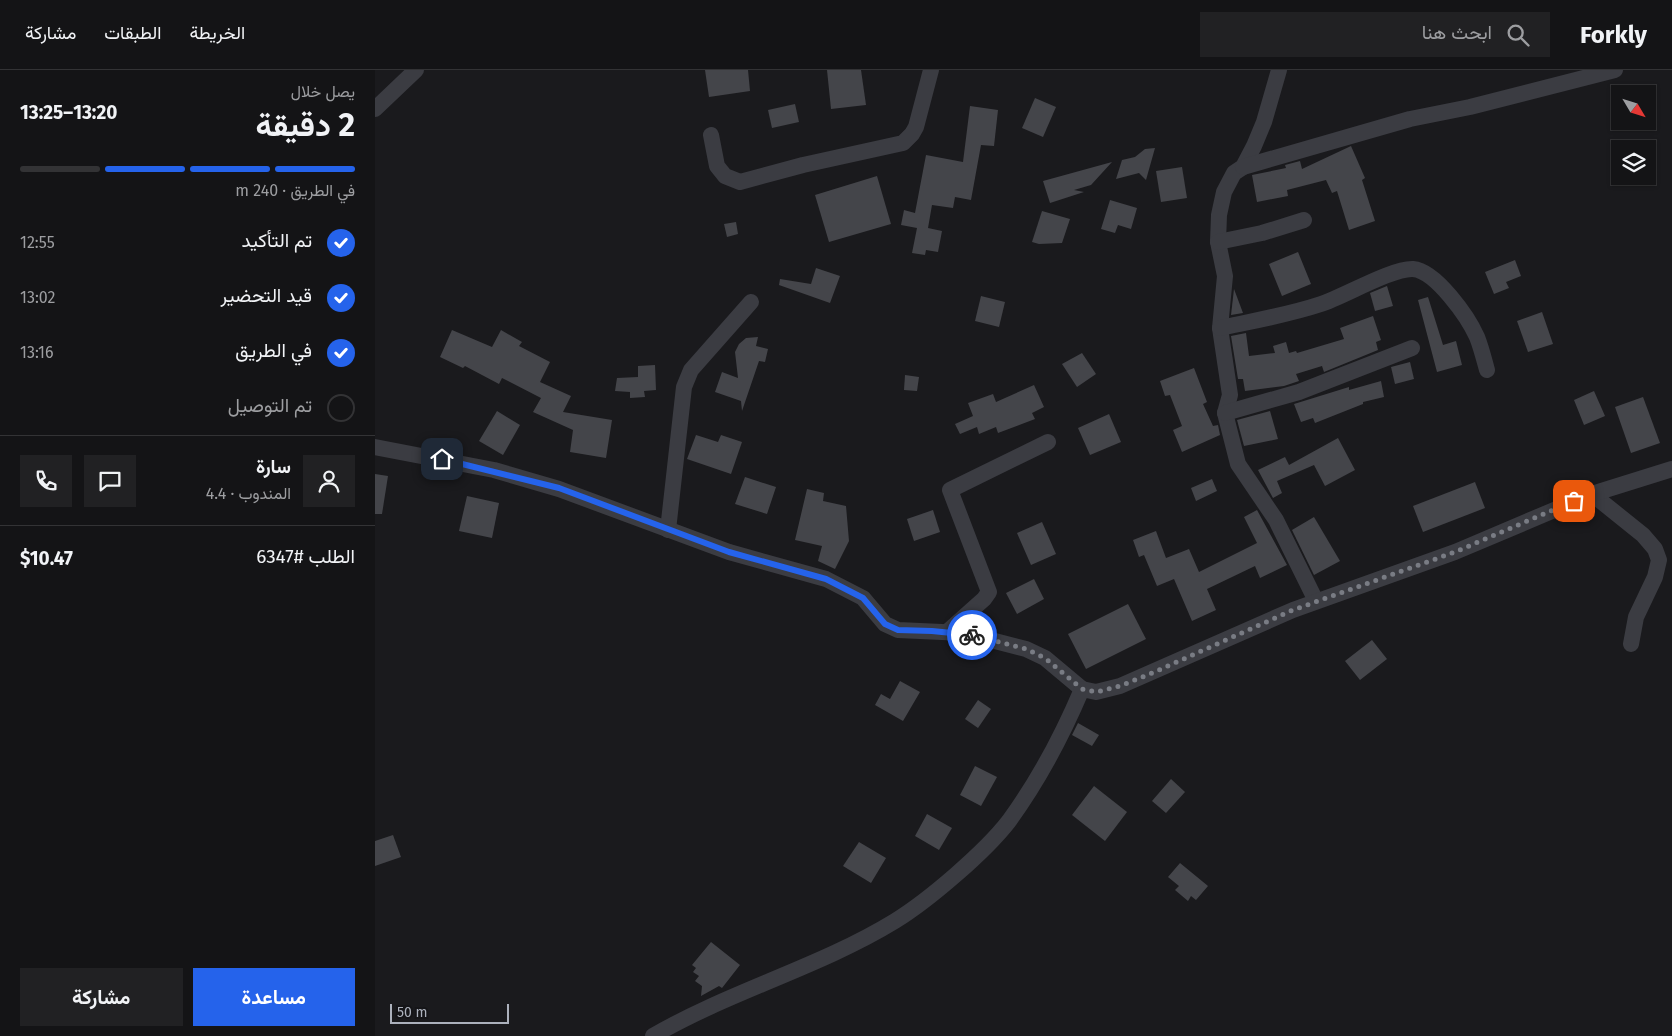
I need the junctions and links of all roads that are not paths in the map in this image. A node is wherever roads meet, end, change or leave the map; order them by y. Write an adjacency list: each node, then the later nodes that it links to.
1 (416, 70): 5 (street)
2 (931, 70): 6 (street)
3 (1279, 70): 7 (street)
4 (1615, 70): 7 (street)
5 (375, 109)
6 (711, 135)
7 (1243, 167): 9 (street)
8 (1304, 220): 9 (street)
9 (1218, 242): 11 (street)
10 (751, 302): 19 (street)
11 (1220, 328): 13 (street); 14 (street)
12 (1412, 348): 14 (street)
13 (1487, 370)
14 (1225, 413): 20 (street)
15 (1048, 442): 21 (street)
16 (375, 447): 19 (street)
17 (1672, 469): 18 (street)
18 (1592, 494): 20 (street); 22 (street)
19 (668, 530): 21 (street)
20 (1317, 601): 23 (street)
21 (947, 632): 23 (street)
22 (1631, 644)
23 (1082, 689): 24 (street)
24 (653, 1036)

